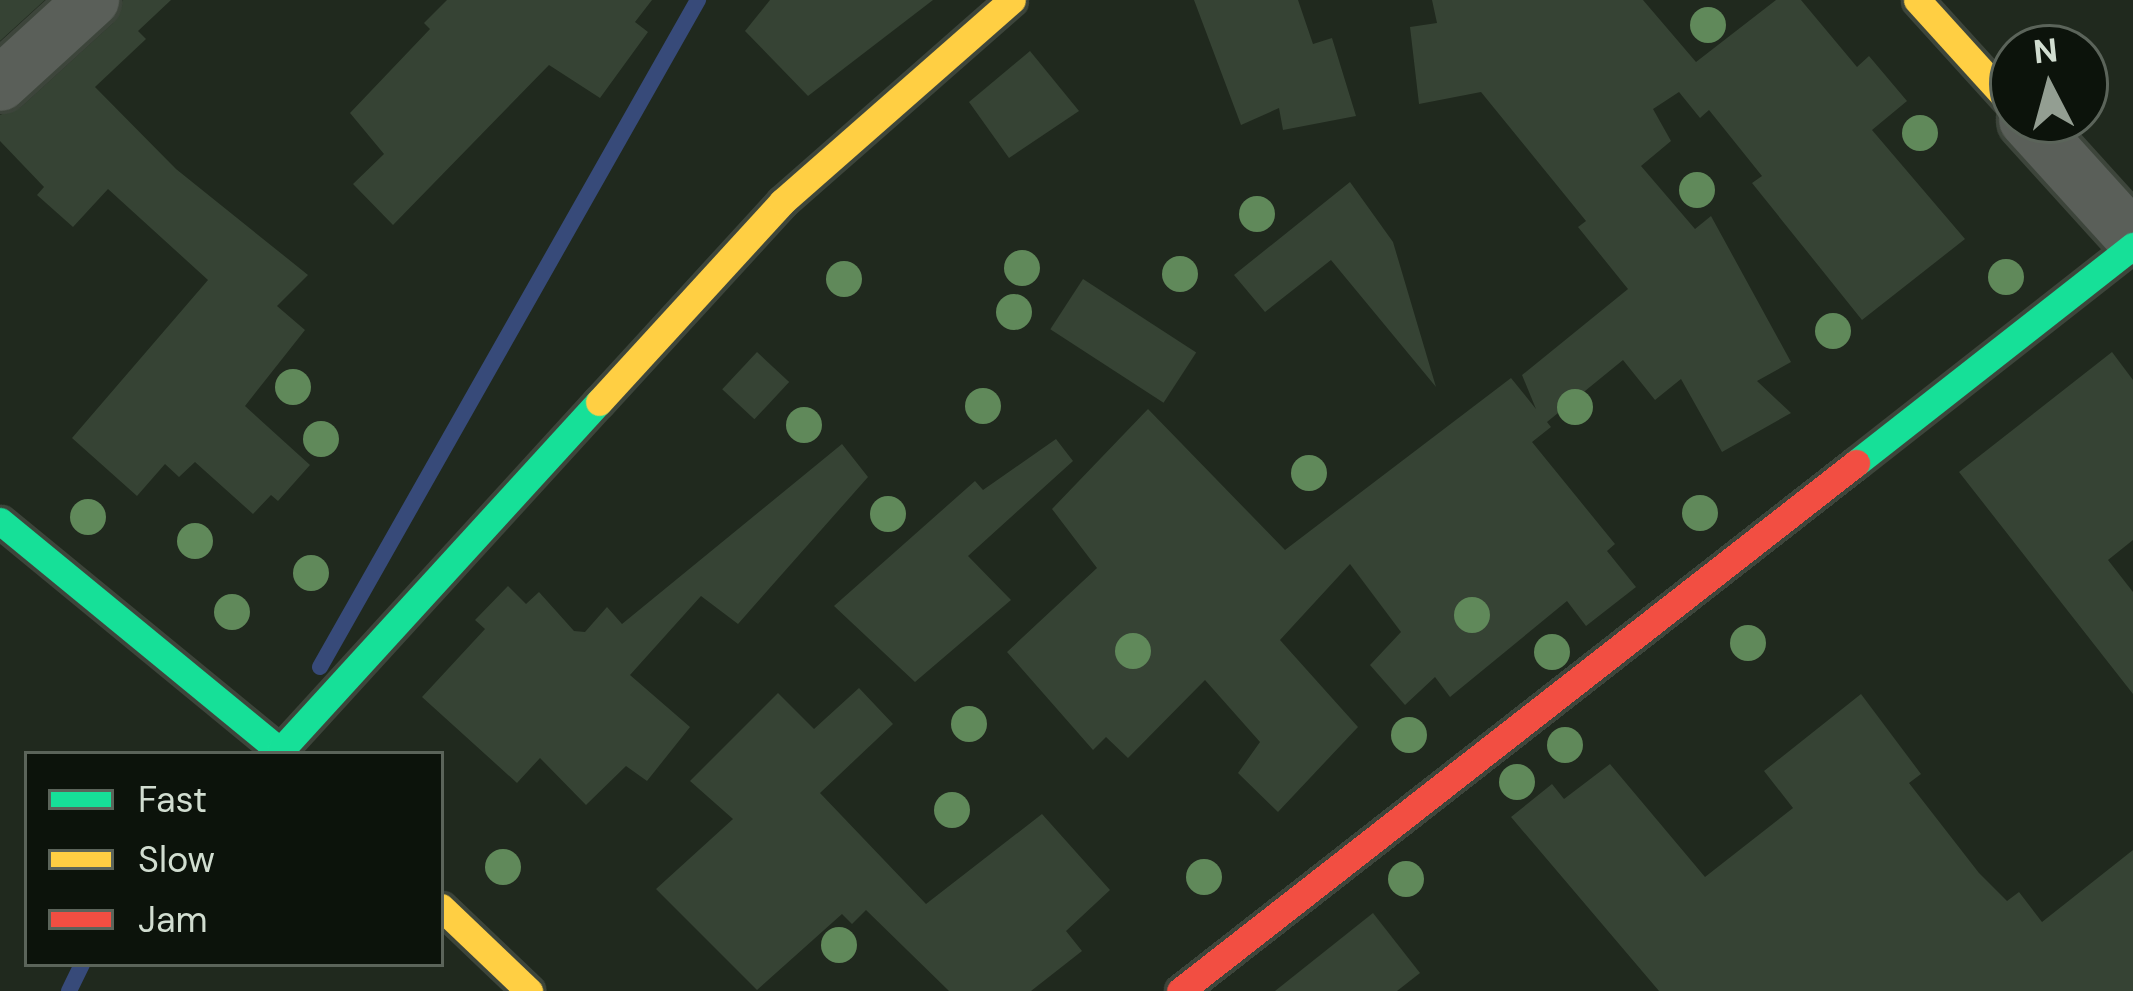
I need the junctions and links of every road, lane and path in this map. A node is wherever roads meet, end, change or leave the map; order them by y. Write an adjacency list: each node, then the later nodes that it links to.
1 (92, 0): 5 (street)
2 (1012, 0): 10 (street)
3 (1917, 0): 4 (street)
4 (1989, 80)
5 (0, 84)
6 (2047, 144): 7 (street)
7 (2133, 242): 13 (street)
8 (0, 521): 9 (street)
9 (281, 751)
10 (283, 751)
11 (444, 910): 12 (street)
12 (529, 991)
13 (1180, 991)

